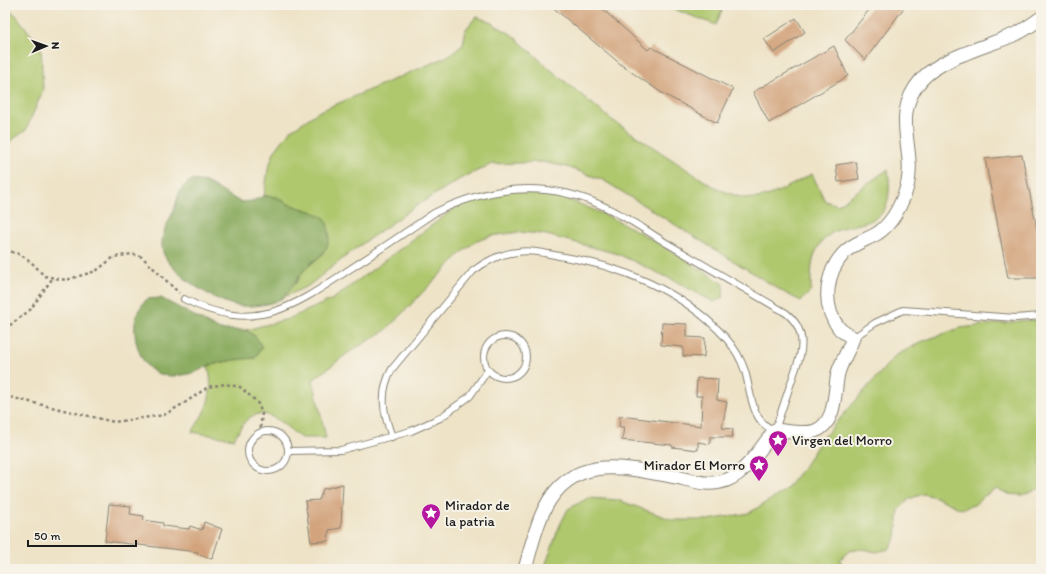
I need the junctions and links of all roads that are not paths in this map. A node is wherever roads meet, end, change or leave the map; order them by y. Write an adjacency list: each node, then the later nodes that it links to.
1 (1041, 18): 4 (street)
2 (184, 299): 6 (lane)
3 (1041, 316): 4 (lane)
4 (853, 338): 6 (street)
5 (488, 370): 5 (lane); 7 (lane)
6 (775, 430): 7 (lane); 9 (street)
7 (392, 437): 8 (lane)
8 (288, 450): 8 (lane)
9 (525, 569)

